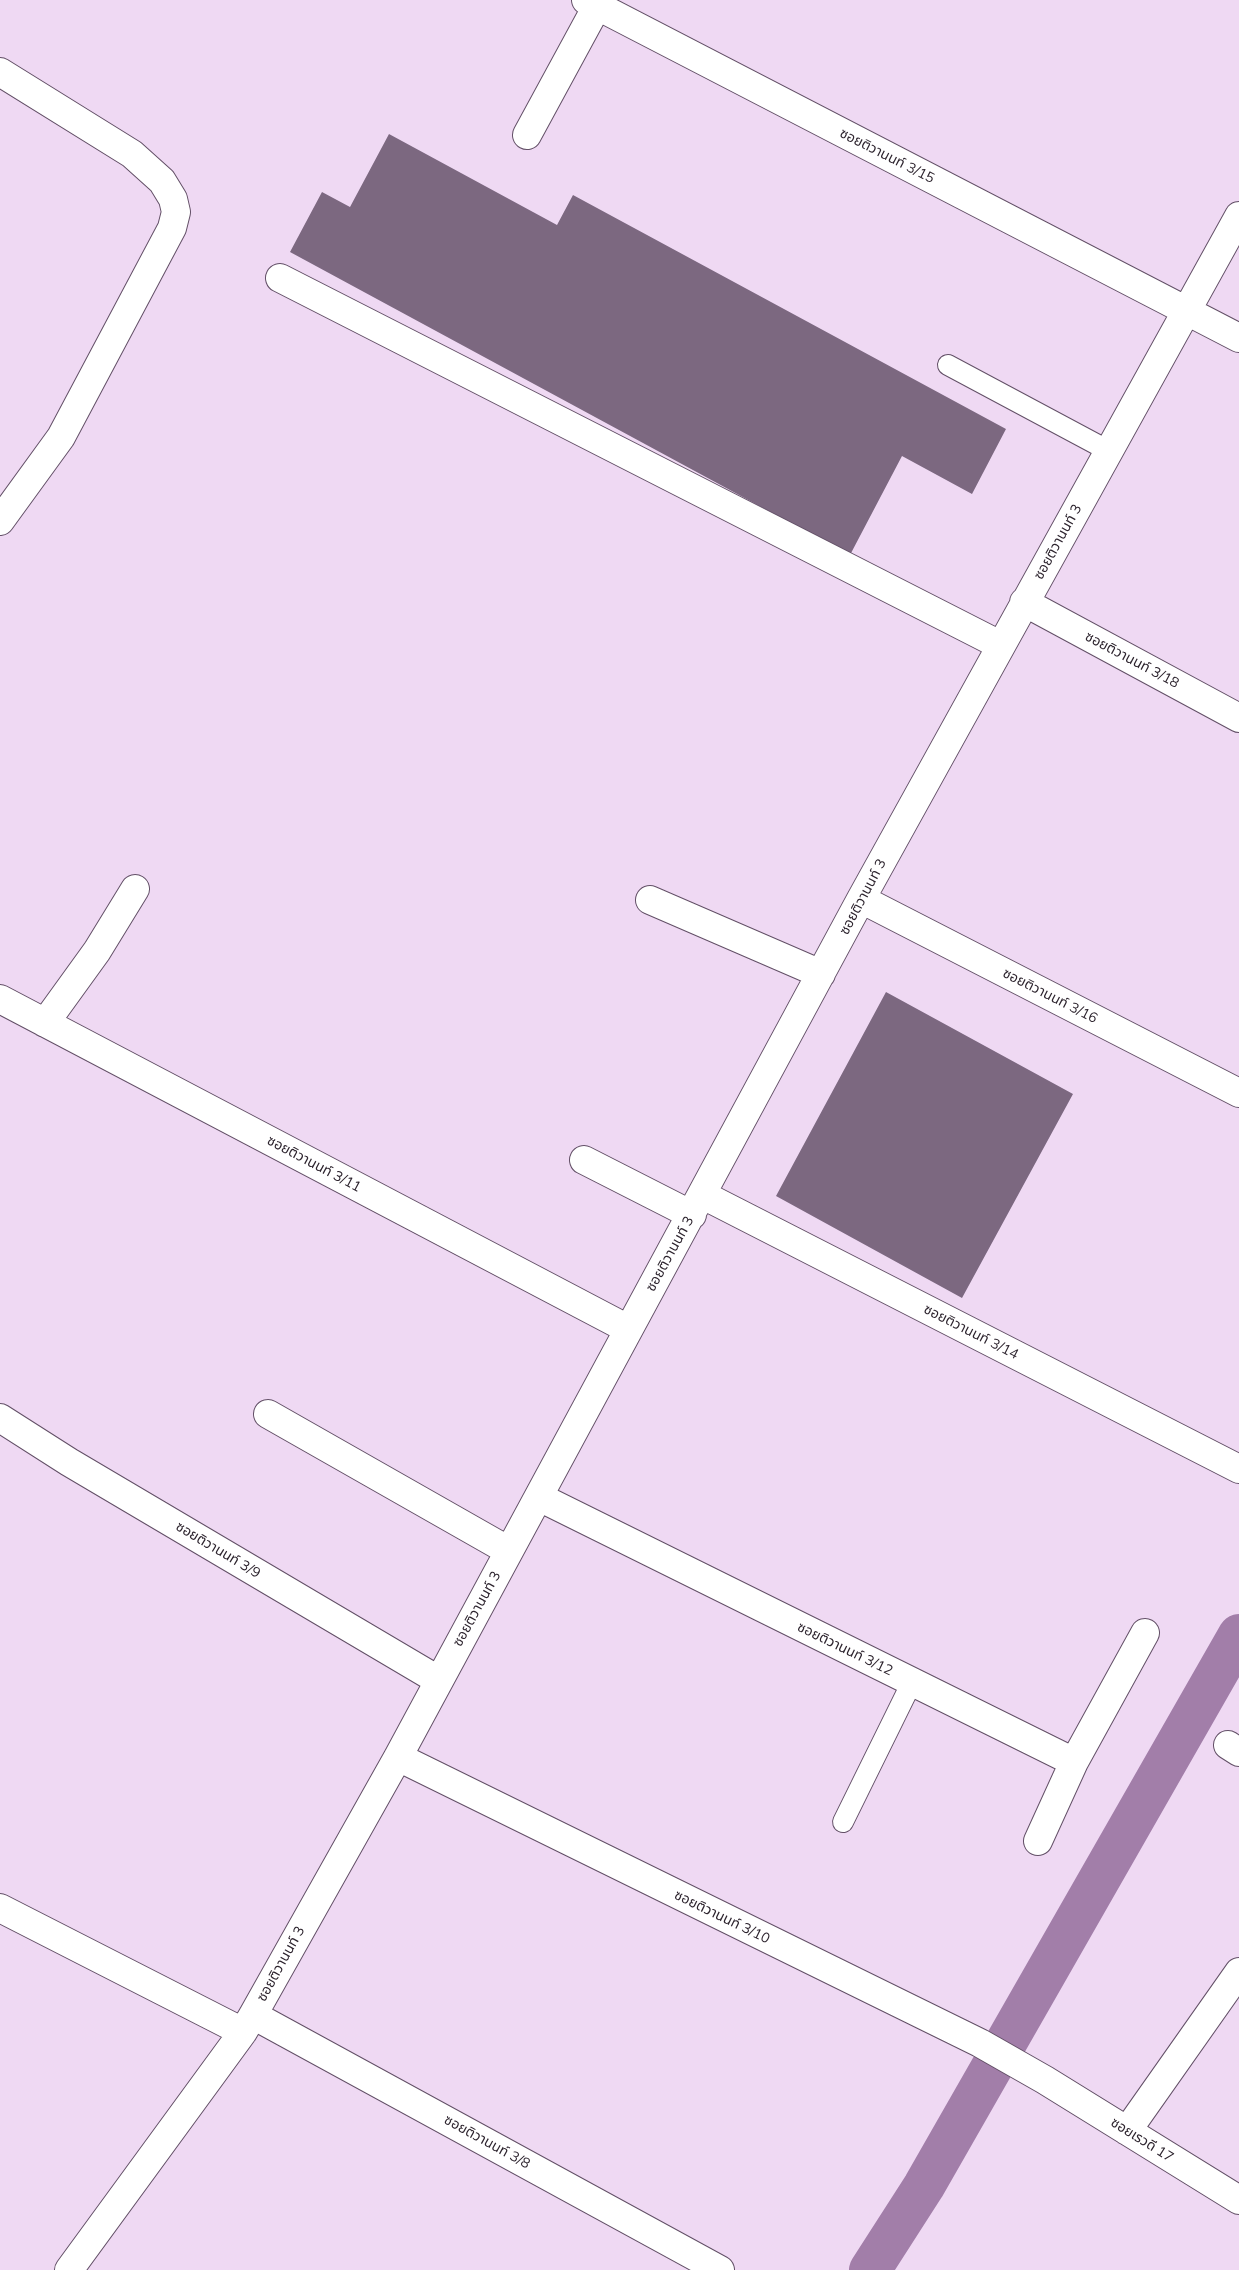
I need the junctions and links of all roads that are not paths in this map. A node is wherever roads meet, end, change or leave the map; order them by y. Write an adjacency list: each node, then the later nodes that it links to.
1 (592, 3): 3 (street); 6 (street, ซอยติวานนท์ 3/15)
2 (0, 72): 10 (street)
3 (527, 135)
4 (1239, 216): 6 (street, ซอยติวานนท์ 3)
5 (280, 278): 12 (street)
6 (1188, 311): 7 (street, ซอยติวานนท์ 3/15); 9 (street, ซอยติวานนท์ 3)
7 (1239, 338)
8 (948, 365): 9 (lane)
9 (1109, 451): 11 (street, ซอยติวานนท์ 3)
10 (0, 521)
11 (1024, 602): 12 (street, ซอยติวานนท์ 3); 13 (street, ซอยติวานนท์ 3/18)
12 (1000, 645): 15 (street, ซอยติวานนท์ 3)
13 (1239, 718)
14 (135, 889): 19 (street)
15 (861, 899): 17 (street, ซอยติวานนท์ 3); 20 (street, ซอยติวานนท์ 3/16)
16 (650, 900): 17 (street)
17 (821, 974): 22 (street, ซอยติวานนท์ 3)
18 (0, 1000): 19 (street, ซอยติวานนท์ 3/11)
19 (46, 1023): 23 (street, ซอยติวานนท์ 3/11)
20 (1239, 1093)
21 (584, 1160): 22 (street, ซอยติวานนท์ 3/14)
22 (698, 1205): 23 (street, ซอยติวานนท์ 3); 26 (street, ซอยติวานนท์ 3/14)
23 (628, 1329): 27 (street, ซอยติวานนท์ 3)
24 (268, 1414): 28 (street)
25 (0, 1418): 30 (street, ซอยติวานนท์ 3/9)
26 (1239, 1469)
27 (539, 1497): 28 (street, ซอยติวานนท์ 3); 31 (street, ซอยติวานนท์ 3/12)
28 (509, 1551): 30 (street, ซอยติวานนท์ 3)
29 (1145, 1633): 33 (street)
30 (438, 1680): 32 (street, ซอยติวานนท์ 3)
31 (912, 1682): 33 (street, ซอยติวานนท์ 3/12); 34 (lane)
32 (398, 1757): 38 (street, ซอยติวานนท์ 3); 39 (street, ซอยติวานนท์ 3/10)
33 (1074, 1762): 35 (street)
34 (843, 1822)
35 (1038, 1840)
36 (0, 1908): 38 (street, ซอยติวานนท์ 3/8)
37 (1239, 1972): 40 (street)
38 (248, 2023): 42 (street, ซอยติวานนท์ 3); 43 (street, ซอยติวานนท์ 3/8)
39 (1046, 2080): 40 (street, ซอยเรวดี 17)
40 (1127, 2130): 41 (street, ซอยเรวดี 17)
41 (1239, 2200)
42 (69, 2270)
43 (720, 2270)

